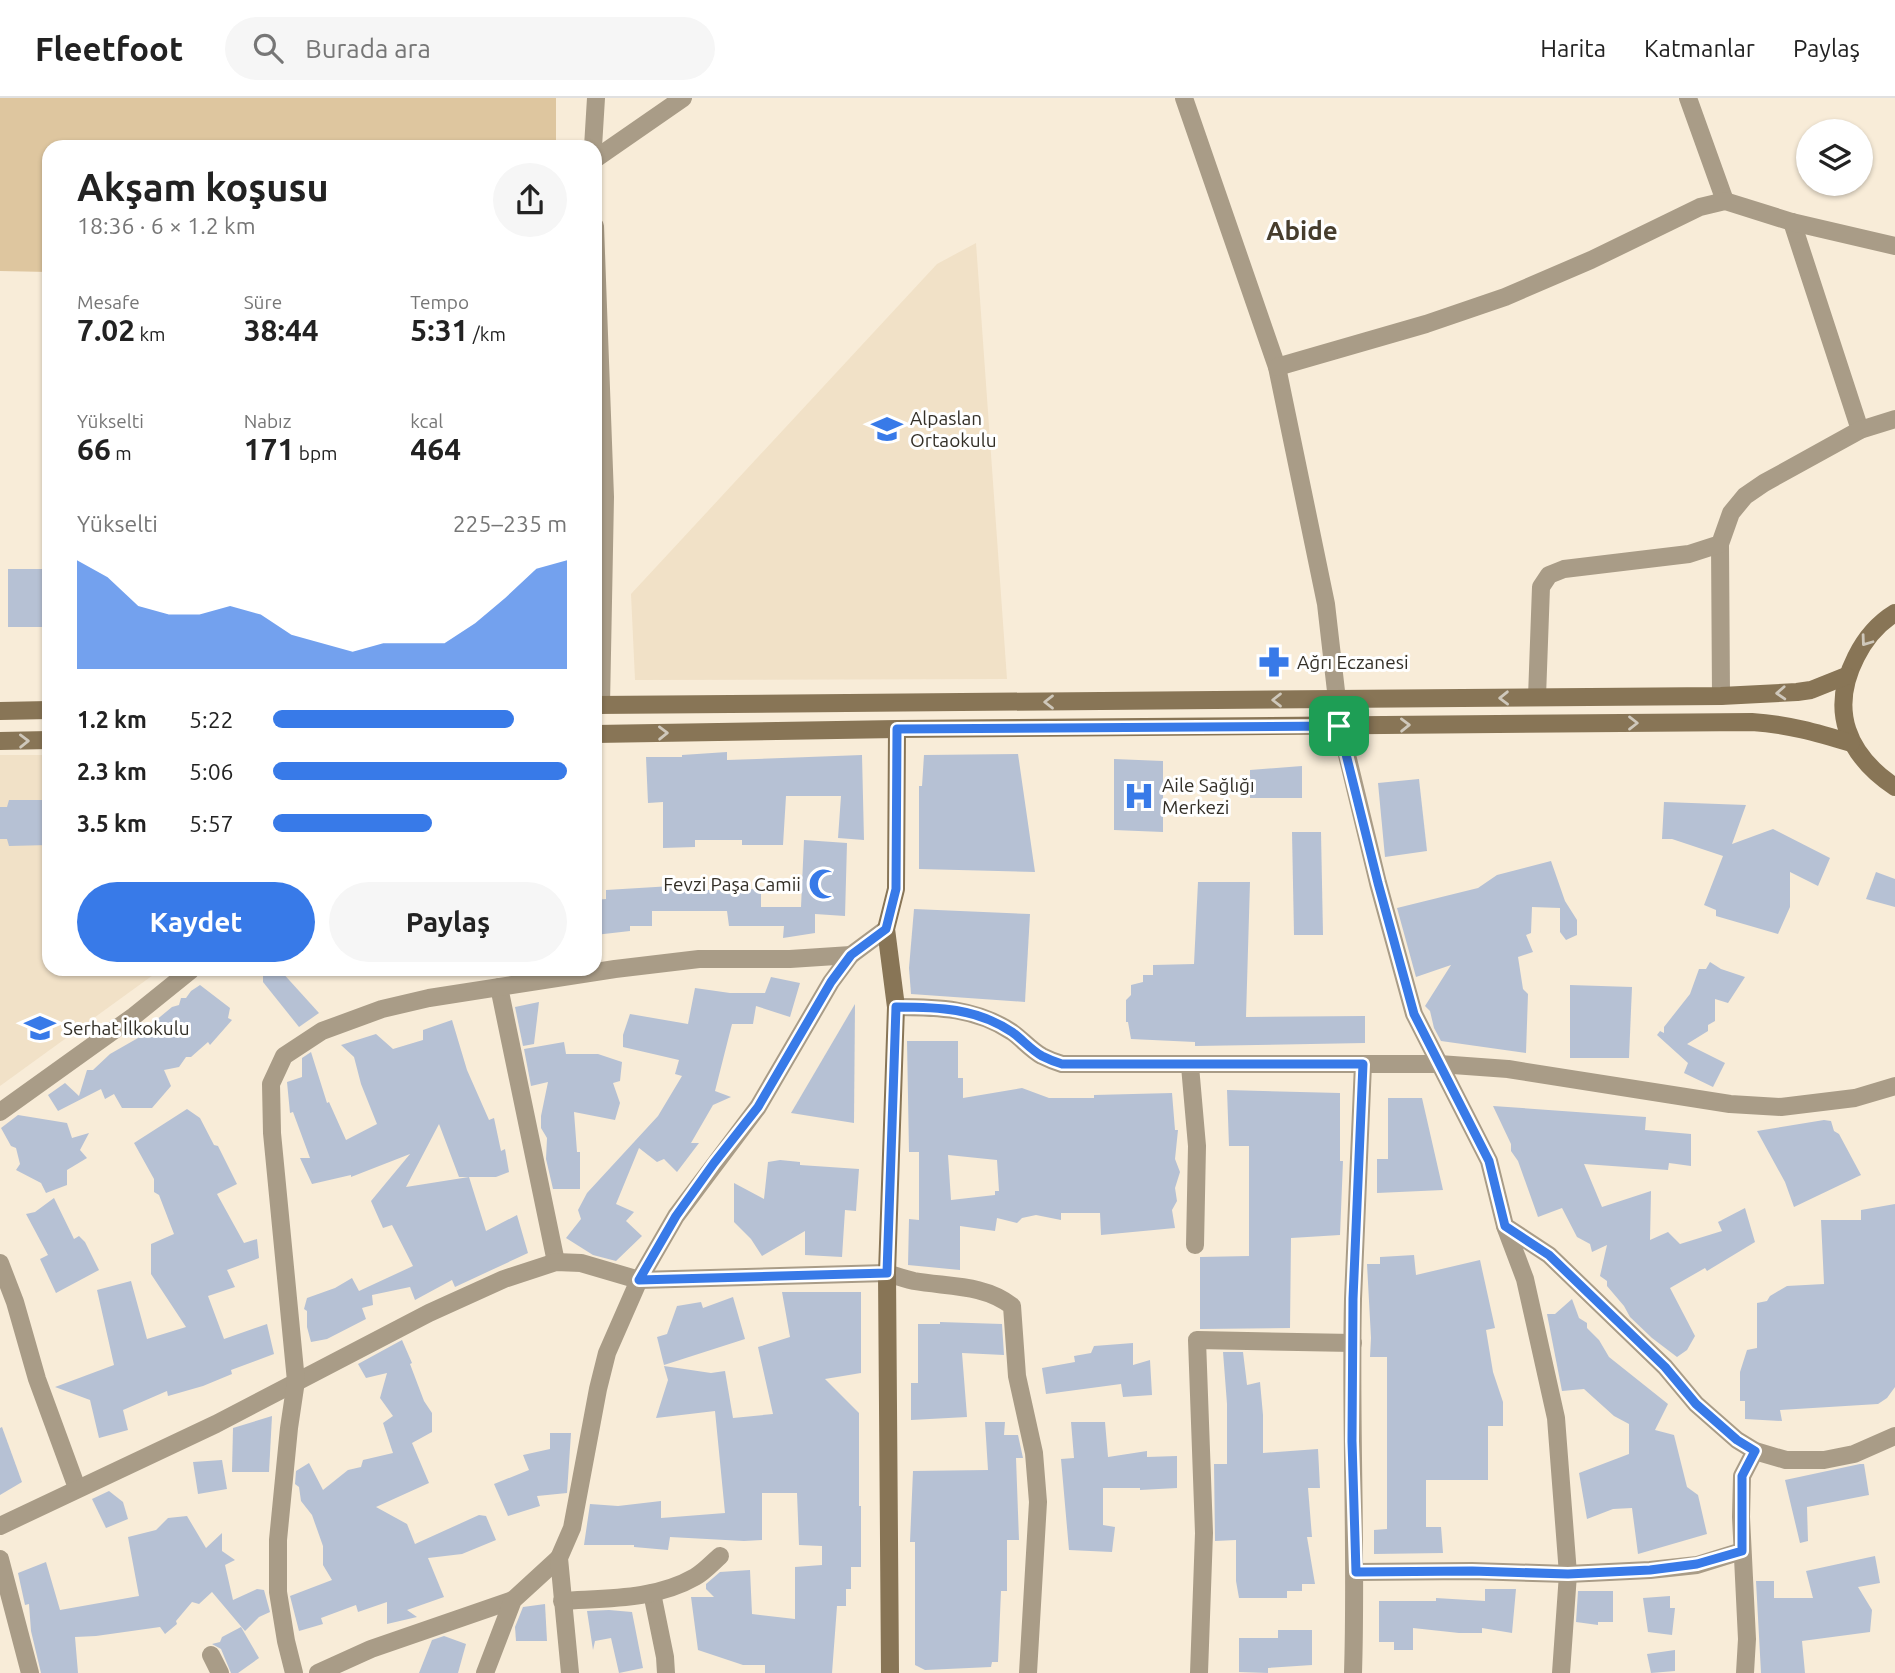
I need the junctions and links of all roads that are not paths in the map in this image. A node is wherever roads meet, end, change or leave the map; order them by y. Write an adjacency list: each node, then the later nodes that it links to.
1 (596, 98): 5 (street)
2 (683, 98): 6 (street)
3 (1184, 98): 10 (street)
4 (1688, 98): 7 (street)
5 (593, 140)
6 (602, 154)
7 (1726, 201): 8 (street); 10 (street)
8 (1792, 222): 9 (street); 12 (street)
9 (1895, 246)
10 (1277, 367): 20 (street)
11 (1895, 419): 12 (street)
12 (1860, 430): 14 (street)
13 (602, 436): 15 (street)
14 (1720, 544): 18 (street); 19 (street)
15 (602, 566)
16 (1895, 613): 17 (main road, one-way to 17)
17 (1846, 676): 18 (main road, one-way to 18); 29 (main road)
18 (1721, 696): 19 (main road)
19 (1537, 697): 20 (main road, one-way to 20)
20 (1336, 699): 21 (main road, one-way to 21); 24 (street)
21 (602, 705)
22 (0, 710): 23 (main road)
23 (42, 710)
24 (1339, 726): 25 (main road); 29 (main road, one-way to 29); 39 (street)
25 (897, 729): 26 (main road, one-way to 25); 31 (main road)
26 (602, 734)
27 (42, 740): 28 (main road, one-way to 27)
28 (0, 741)
29 (1852, 743): 30 (main road)
30 (1895, 787)
31 (886, 929): 32 (street); 37 (main road)
32 (851, 955): 33 (street); 48 (street)
33 (602, 973)
34 (184, 976): 42 (street)
35 (578, 976): 36 (street)
36 (499, 987): 45 (street); 50 (street)
37 (896, 1007): 40 (street); 47 (main road)
38 (1363, 1064): 39 (street); 40 (street); 49 (street)
39 (1439, 1064): 41 (street); 43 (street)
40 (1190, 1066): 44 (street)
41 (1895, 1086)
42 (0, 1112)
43 (1505, 1226): 52 (street); 60 (street)
44 (1195, 1245)
45 (556, 1262): 48 (street); 50 (street)
46 (0, 1263): 53 (street)
47 (887, 1273): 48 (street); 72 (main road); 73 (street)
48 (639, 1280): 57 (street)
49 (1353, 1343): 59 (street); 74 (street)
50 (296, 1381): 53 (street); 67 (street)
51 (1895, 1436): 52 (street)
52 (1755, 1451): 55 (street)
53 (77, 1488): 54 (street)
54 (0, 1526)
55 (1742, 1551): 60 (street); 77 (street)
56 (720, 1556): 61 (street)
57 (559, 1558): 62 (street); 63 (street)
58 (0, 1559): 65 (street)
59 (1356, 1572): 60 (street); 75 (street)
60 (1568, 1574): 76 (street)
61 (652, 1593): 63 (street); 71 (street)
62 (513, 1600): 68 (street); 69 (street)
63 (562, 1601): 70 (street)
64 (211, 1655): 66 (street)
65 (30, 1673)
66 (220, 1673)
67 (294, 1673)
68 (318, 1673)
69 (485, 1673)
70 (570, 1673)
71 (666, 1673)
72 (890, 1673)
73 (1028, 1673)
74 (1199, 1673)
75 (1353, 1673)
76 (1561, 1673)
77 (1745, 1673)

